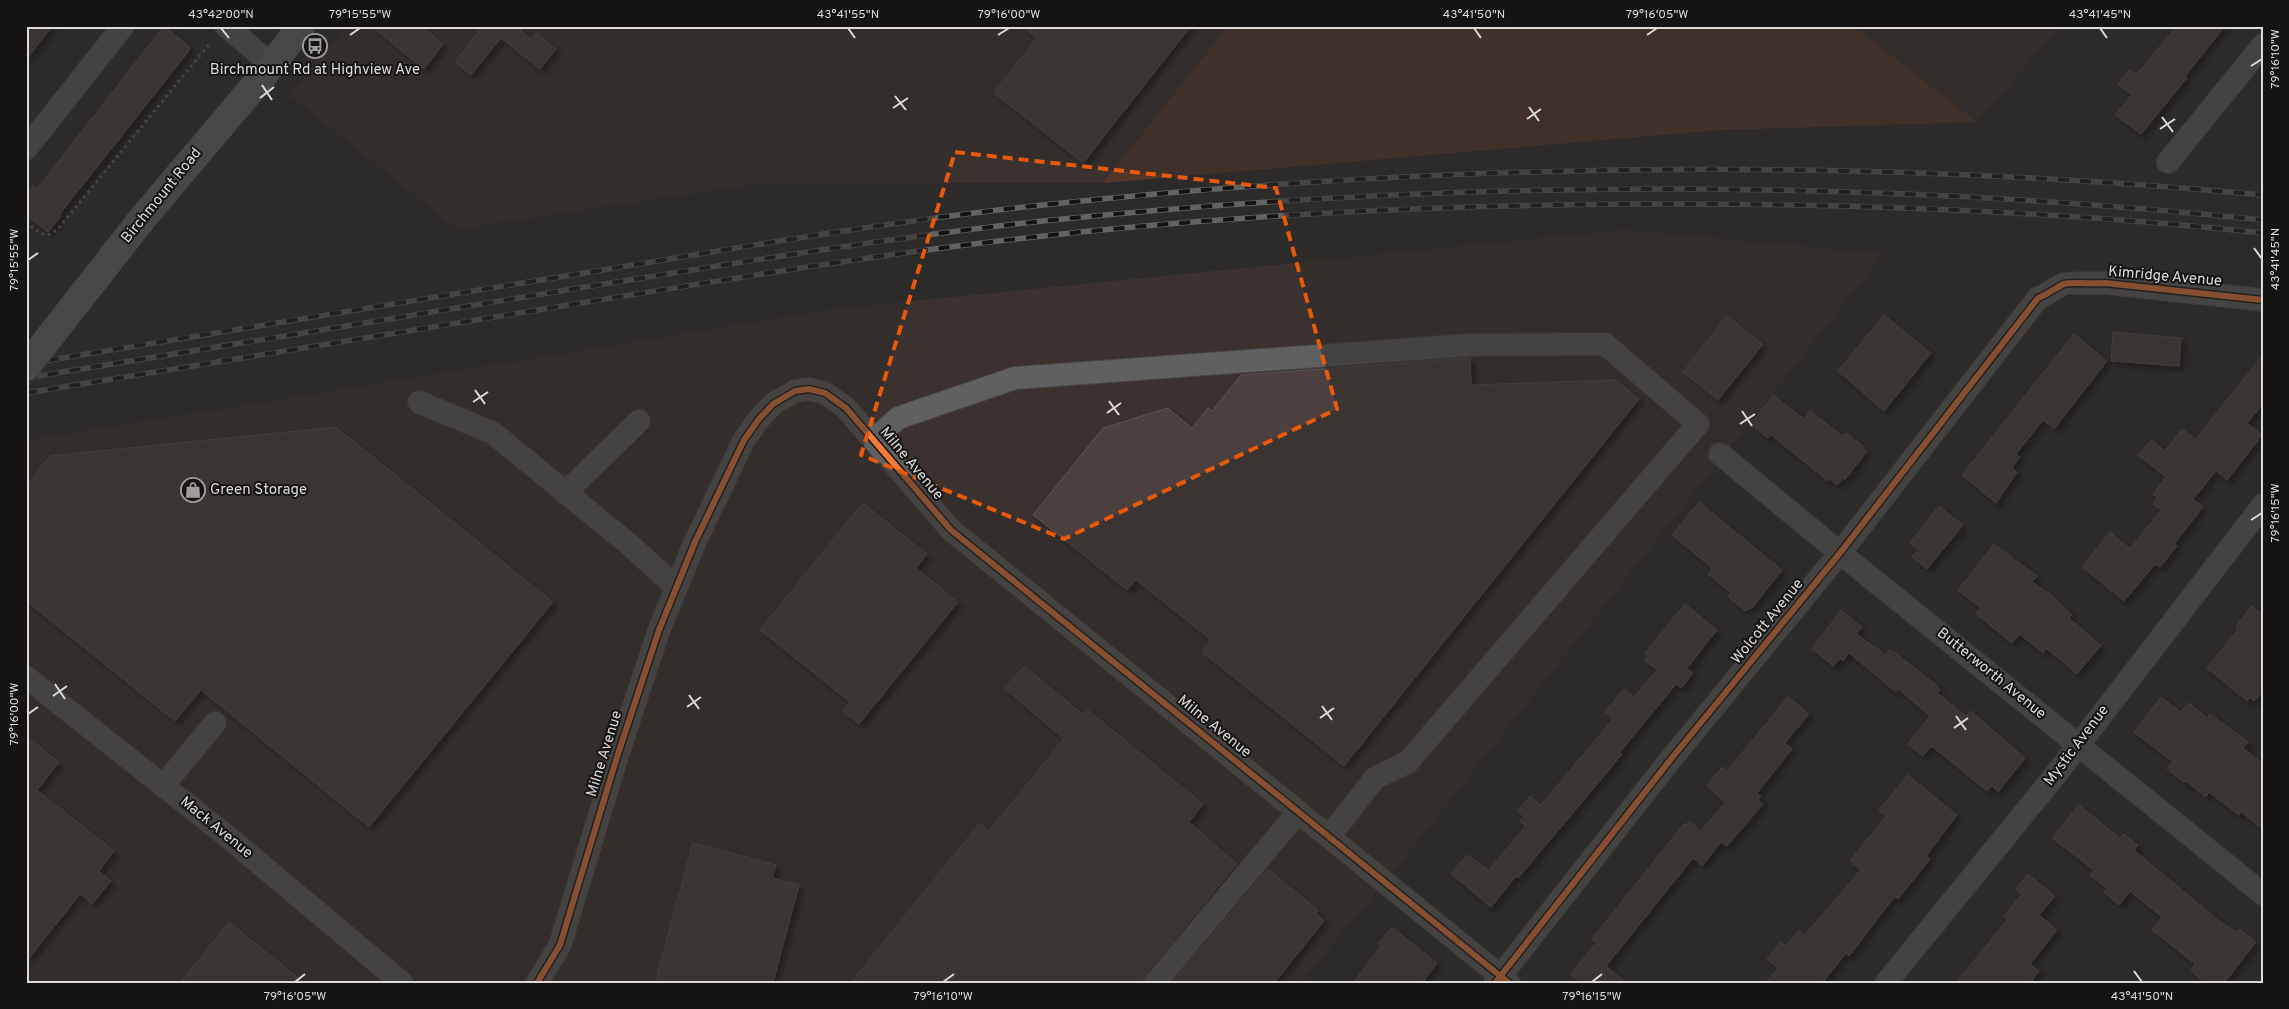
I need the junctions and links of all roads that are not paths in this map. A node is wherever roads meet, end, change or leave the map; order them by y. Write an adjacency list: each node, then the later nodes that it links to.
1 (123, 26): 6 (street)
2 (301, 26): 5 (main road, Birchmount Road)
3 (220, 33): 5 (street)
4 (2263, 46): 7 (street)
5 (272, 65): 10 (main road, Birchmount Road, bridge)
6 (26, 149)
7 (2168, 162)
8 (2065, 283): 9 (street, Kimridge Avenue); 17 (street, Wolcott Avenue)
9 (2263, 300)
10 (26, 368)
11 (419, 402): 15 (street)
12 (639, 422): 15 (street)
13 (874, 440): 18 (street, Milne Avenue); 23 (street, Milne Avenue); 24 (street)
14 (1720, 454): 17 (street, Butterworth Avenue)
15 (565, 493): 18 (street)
16 (2263, 505): 21 (street, Mystic Avenue)
17 (1840, 553): 21 (street, Butterworth Avenue); 26 (street, Wolcott Avenue)
18 (676, 587): 28 (street, Milne Avenue)
19 (26, 677): 22 (street, Mack Avenue)
20 (215, 723): 22 (street)
21 (2078, 745): 25 (street, Butterworth Avenue); 30 (street, Mystic Avenue)
22 (163, 786): 27 (street, Mack Avenue)
23 (1298, 812): 24 (street, Milne Avenue); 29 (street)
24 (1329, 837): 26 (street, Milne Avenue)
25 (2263, 894)
26 (1501, 980)
27 (402, 983)
28 (537, 983)
29 (1155, 983)
30 (1886, 983)

